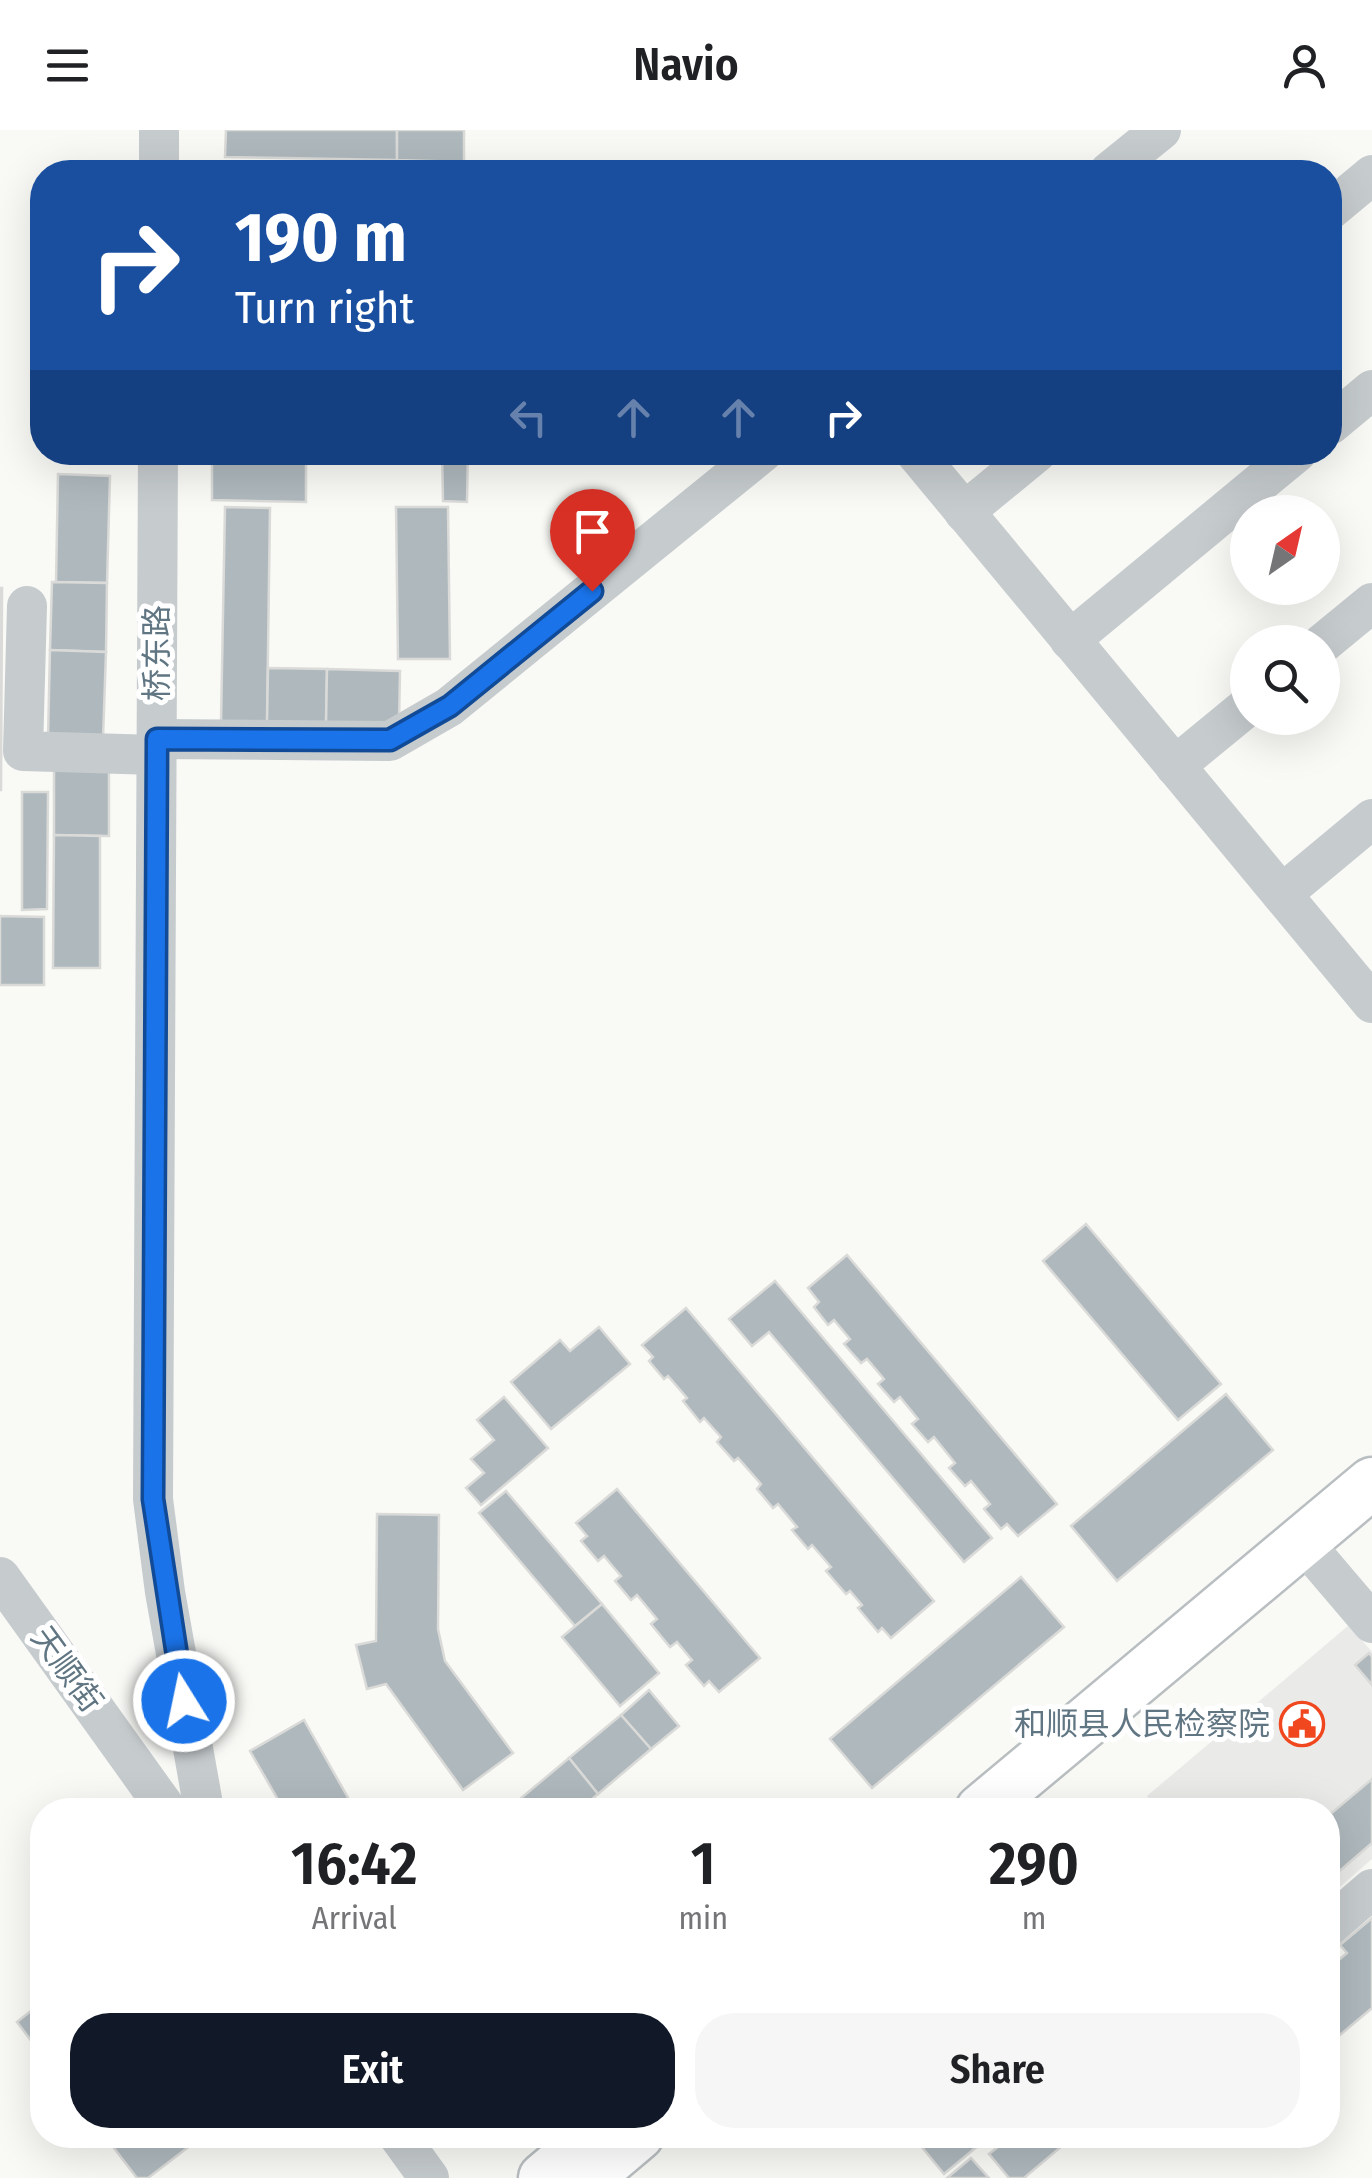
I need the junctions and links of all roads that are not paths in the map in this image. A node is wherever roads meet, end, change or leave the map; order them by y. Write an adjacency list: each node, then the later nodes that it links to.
1 (160, 130): 3 (street)
2 (1161, 130): 4 (street)
3 (159, 160)
4 (1124, 160)
5 (1372, 175): 6 (street)
6 (1342, 200)
7 (1372, 390): 8 (street)
8 (1342, 415)
9 (158, 465): 20 (street, 桥东路)
10 (747, 465): 20 (street)
11 (925, 465): 14 (street)
12 (1021, 465): 14 (street)
13 (1281, 465): 18 (street)
14 (964, 512): 18 (street)
15 (1372, 603): 17 (street)
16 (28, 606): 20 (street)
17 (1340, 629)
18 (1070, 640): 21 (street)
19 (1230, 721): 21 (street)
20 (156, 747): 31 (street, 桥东路)
21 (1175, 766): 23 (street)
22 (1372, 819): 23 (street)
23 (1282, 894): 24 (street)
24 (1372, 1003)
25 (1372, 1483): 32 (main road)
26 (1372, 1519): 27 (main road)
27 (1320, 1562): 29 (street); 33 (main road)
28 (0, 1578): 30 (street, 天顺街)
29 (1372, 1624)
30 (158, 1798)
31 (202, 1798)
32 (995, 1798)
33 (1038, 1798)
34 (1372, 1889): 35 (street)
35 (1340, 1917)
36 (407, 2148): 39 (street)
37 (580, 2148): 40 (main road)
38 (623, 2148): 41 (main road)
39 (429, 2178)
40 (544, 2178)
41 (587, 2178)

